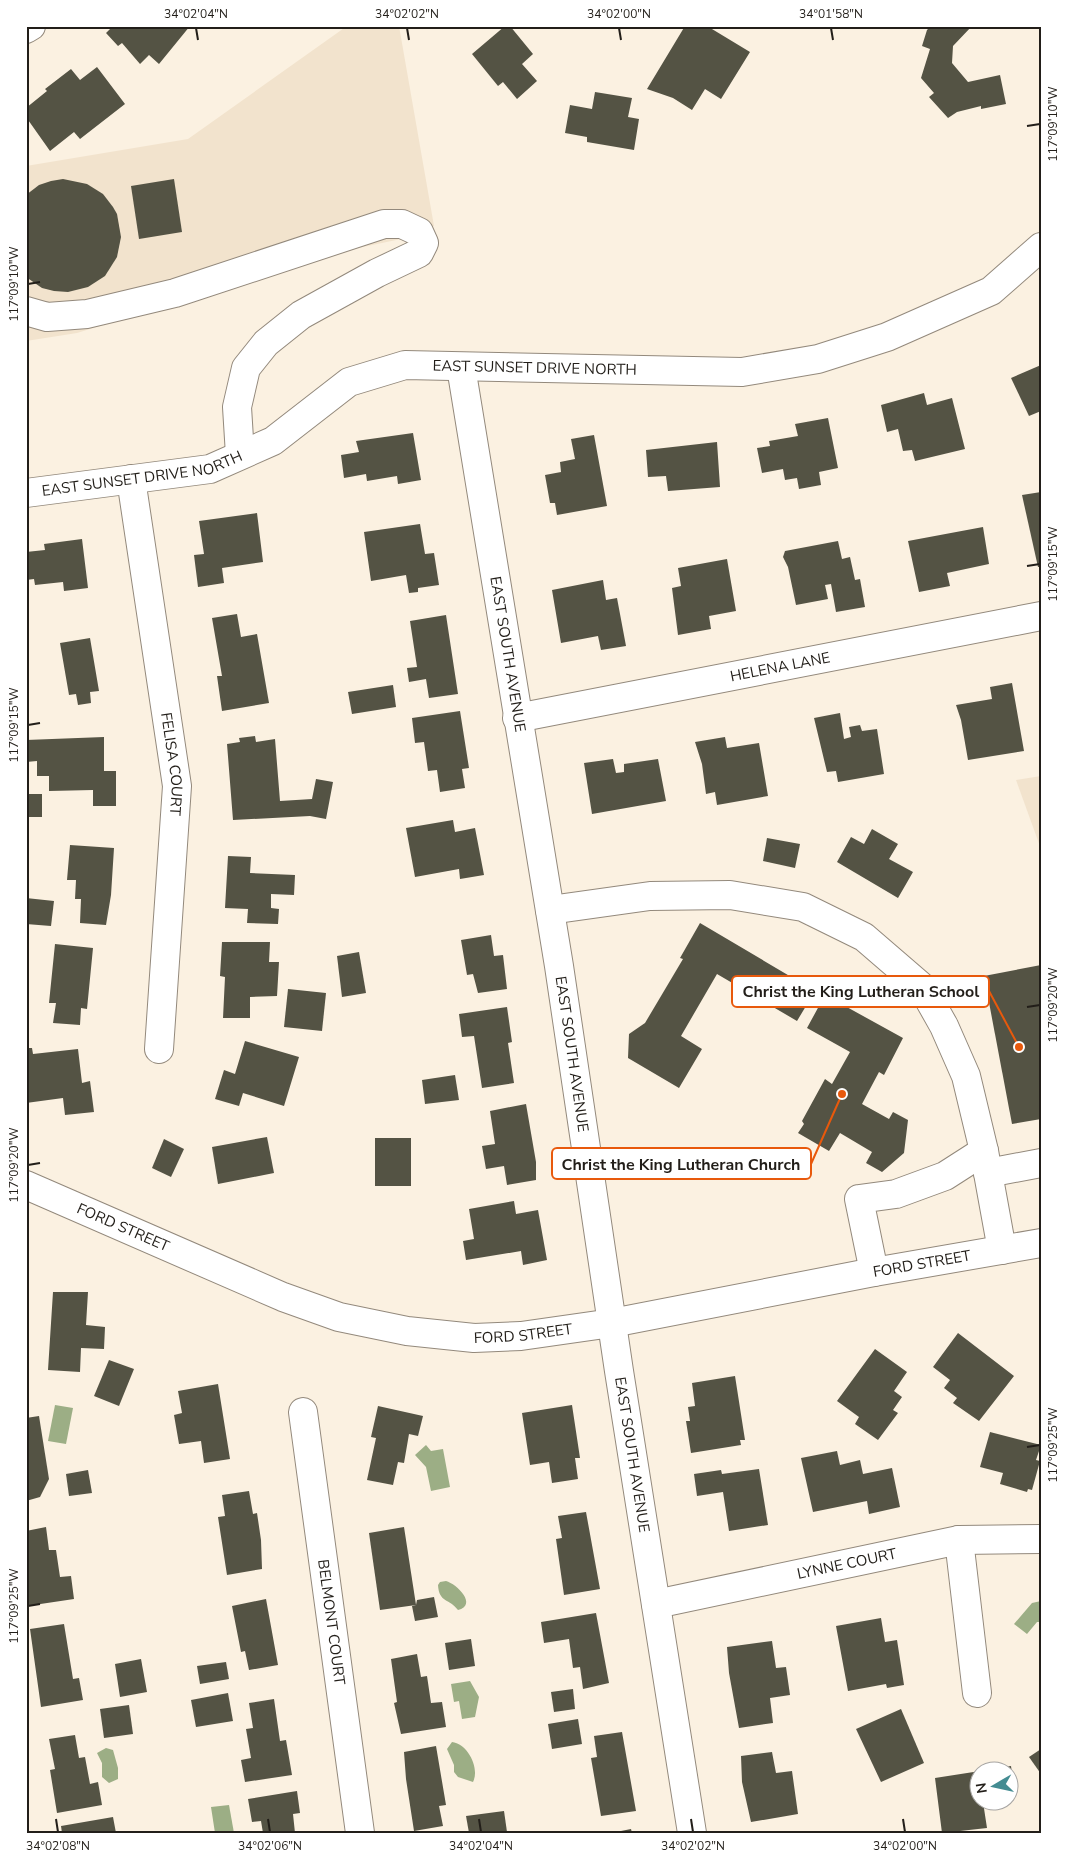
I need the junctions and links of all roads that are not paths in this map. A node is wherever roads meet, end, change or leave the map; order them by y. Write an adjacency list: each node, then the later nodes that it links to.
1 (31, 26): 2 (street)
2 (26, 29)
3 (1041, 247): 5 (street, EAST SUNSET DRIVE NORTH)
4 (26, 311): 6 (street)
5 (461, 367): 6 (street, EAST SUNSET DRIVE NORTH); 10 (street, EAST SOUTH AVENUE)
6 (240, 455): 7 (street, EAST SUNSET DRIVE NORTH)
7 (131, 479): 8 (street, EAST SUNSET DRIVE NORTH); 12 (street, FELISA COURT)
8 (26, 493)
9 (1041, 616): 10 (street, HELENA LANE)
10 (517, 718): 11 (street, EAST SOUTH AVENUE)
11 (550, 910): 13 (street); 19 (street, EAST SOUTH AVENUE)
12 (159, 1049)
13 (986, 1162): 14 (street); 17 (street); 18 (street)
14 (1041, 1163)
15 (26, 1185): 19 (street, FORD STREET)
16 (1041, 1243): 17 (street, FORD STREET)
17 (1002, 1250): 18 (street, FORD STREET)
18 (874, 1272): 19 (street, FORD STREET)
19 (612, 1323): 23 (street, EAST SOUTH AVENUE)
20 (303, 1412): 25 (street, BELMONT COURT)
21 (1041, 1539): 22 (street, LYNNE COURT)
22 (959, 1540): 23 (street, LYNNE COURT); 24 (street)
23 (656, 1604): 26 (street, EAST SOUTH AVENUE)
24 (977, 1693)
25 (360, 1833)
26 (692, 1833)

